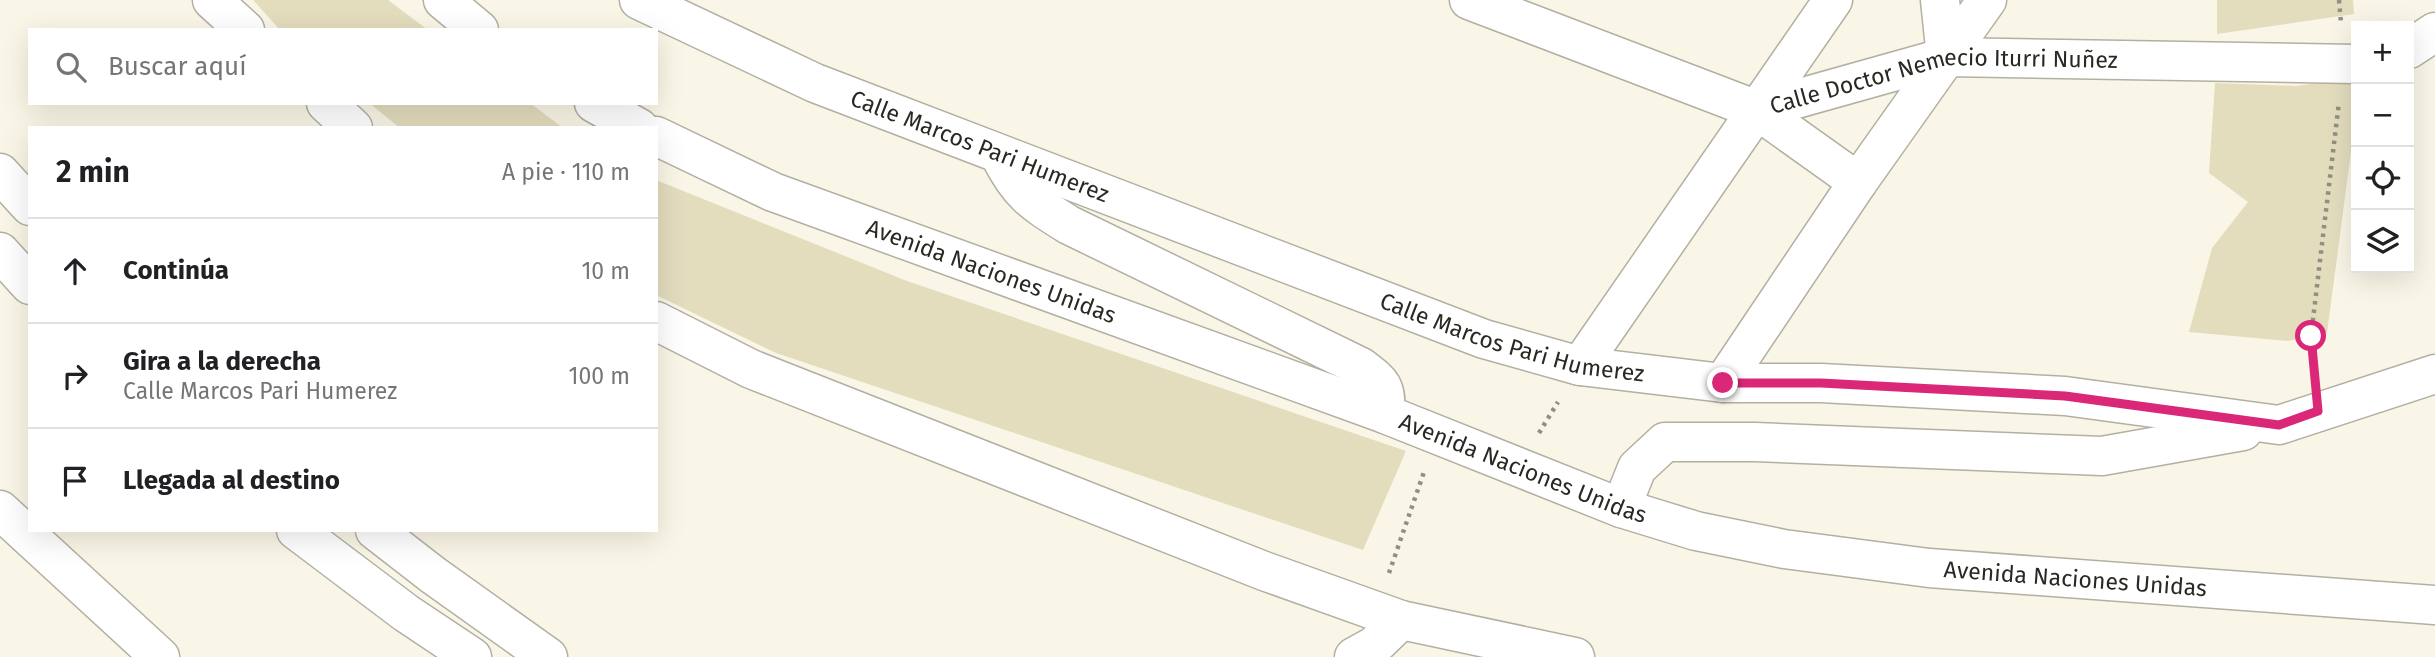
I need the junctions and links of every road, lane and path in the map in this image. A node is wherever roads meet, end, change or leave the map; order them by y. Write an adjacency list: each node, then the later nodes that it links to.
1 (212, 0): 9 (main road)
2 (443, 0): 10 (main road)
3 (639, 0): 23 (main road, Calle Marcos Pari Humerez)
4 (1469, 0): 19 (main road, Calle Doctor Nemecio Iturri Nuñez)
5 (1833, 0): 19 (main road)
6 (1940, 0): 14 (main road)
7 (1987, 0): 14 (main road)
8 (2339, 0): 13 (path)
9 (243, 28)
10 (477, 28)
11 (2435, 32): 12 (main road)
12 (2414, 46)
13 (2351, 52)
14 (1946, 57): 15 (main road, Calle Doctor Nemecio Iturri Nuñez); 19 (main road, Calle Doctor Nemecio Iturri Nuñez); 25 (main road)
15 (2351, 64)
16 (2351, 69): 33 (path)
17 (328, 105): 20 (main road)
18 (598, 105): 21 (main road)
19 (1757, 110): 25 (main road); 30 (main road)
20 (351, 126)
21 (635, 126)
22 (658, 137): 34 (main road, Avenida Naciones Unidas)
23 (999, 154): 30 (main road, Calle Marcos Pari Humerez); 34 (main road)
24 (0, 173): 26 (main road)
25 (1858, 182): 32 (main road)
26 (28, 204)
27 (0, 253): 28 (main road)
28 (28, 283)
29 (658, 322): 43 (main road)
30 (1580, 366): 32 (main road, Calle Marcos Pari Humerez); 37 (path)
31 (2435, 374): 33 (main road, Calle Marcos Pari Humerez)
32 (1723, 383): 35 (main road, Calle Marcos Pari Humerez)
33 (2318, 411): 35 (main road, Calle Marcos Pari Humerez)
34 (1385, 414): 36 (main road, Avenida Naciones Unidas)
35 (2279, 425): 38 (main road)
36 (1437, 435): 37 (main road, Avenida Naciones Unidas); 43 (path)
37 (1518, 467): 38 (main road, Avenida Naciones Unidas)
38 (1621, 508): 42 (main road, Avenida Naciones Unidas)
39 (0, 510): 44 (main road)
40 (299, 532): 45 (main road)
41 (378, 532): 46 (main road)
42 (2435, 606)
43 (1388, 615): 47 (main road); 48 (main road)
44 (160, 657)
45 (472, 657)
46 (548, 657)
47 (1354, 657)
48 (1575, 657)

